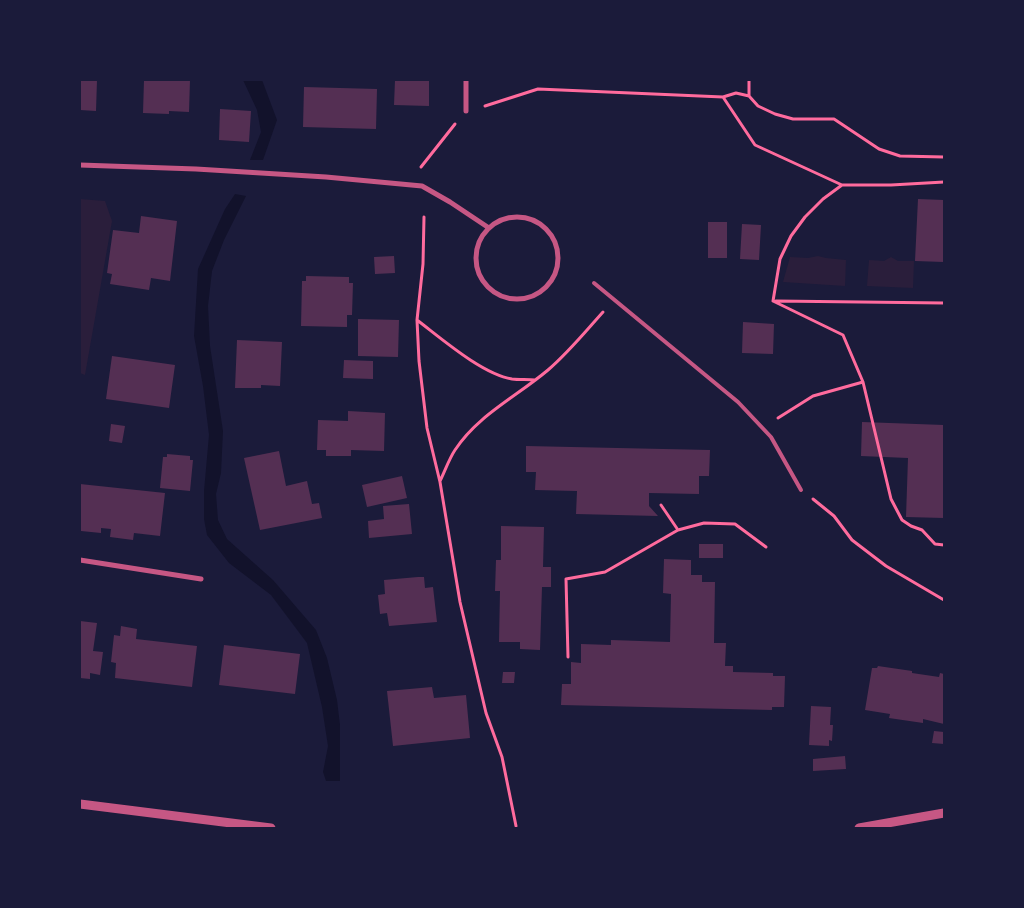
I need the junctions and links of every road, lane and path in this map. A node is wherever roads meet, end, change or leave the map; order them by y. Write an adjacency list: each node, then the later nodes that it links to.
1 (466, 80): 5 (street)
2 (749, 80): 3 (path)
3 (748, 96): 4 (path); 6 (path)
4 (723, 97): 5 (path); 10 (path)
5 (466, 111): 8 (path)
6 (944, 156)
7 (80, 165): 12 (street)
8 (422, 167)
9 (944, 182): 10 (path)
10 (842, 185): 15 (path)
11 (424, 217): 17 (path)
12 (488, 228): 12 (street)
13 (594, 283): 14 (lane)
14 (614, 299): 18 (path); 22 (lane)
15 (773, 301): 16 (path); 19 (path)
16 (944, 303)
17 (418, 320): 18 (path); 21 (path)
18 (536, 380): 21 (path)
19 (863, 382): 20 (path); 25 (path)
20 (778, 418)
21 (440, 482): 33 (path)
22 (801, 490): 29 (path)
23 (661, 505): 24 (path)
24 (678, 530): 26 (path); 30 (path)
25 (944, 545)
26 (766, 547)
27 (80, 560): 28 (street)
28 (201, 579)
29 (944, 600)
30 (568, 657)
31 (80, 804): 34 (street)
32 (944, 813): 35 (street)
33 (516, 826)
34 (271, 828)
35 (859, 828)

